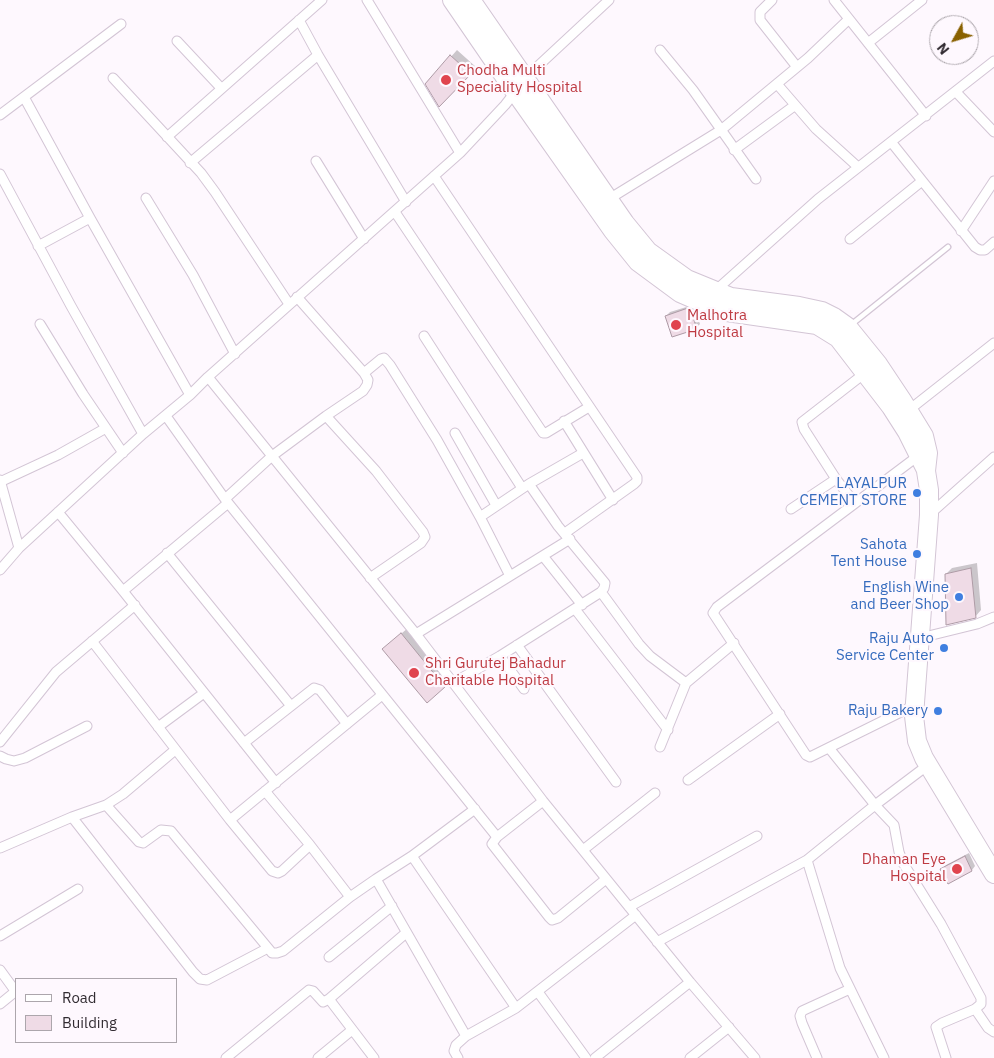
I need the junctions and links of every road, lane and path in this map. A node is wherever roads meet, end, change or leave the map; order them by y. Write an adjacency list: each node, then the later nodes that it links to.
1 (322, 0): 9 (street)
2 (367, 0): 32 (street)
3 (452, 0): 20 (highway)
4 (471, 0): 20 (highway)
5 (609, 0): 20 (street)
6 (772, 0): 17 (street)
7 (834, 0): 10 (street)
8 (922, 0): 13 (street)
9 (299, 20): 15 (street); 21 (street)
10 (849, 20): 13 (street); 17 (street)
11 (121, 24): 23 (street)
12 (177, 41): 21 (street)
13 (868, 43): 26 (street)
14 (660, 50): 27 (street)
15 (318, 55): 34 (street); 43 (street)
16 (994, 61): 22 (street)
17 (797, 67): 19 (street)
18 (113, 78): 29 (street)
19 (777, 84): 24 (street); 27 (street)
20 (519, 85): 32 (street); 42 (highway); 61 (highway)
21 (220, 88): 29 (street)
22 (956, 92): 26 (street); 28 (street)
23 (24, 97): 25 (street); 45 (street)
24 (794, 106): 31 (street); 35 (street)
25 (0, 115)
26 (926, 116): 30 (street)
27 (720, 130): 31 (street); 42 (street)
28 (994, 132)
29 (167, 137): 34 (street)
30 (892, 143): 35 (street); 39 (street)
31 (734, 150): 38 (street)
32 (460, 153): 37 (street)
33 (316, 160): 47 (street)
34 (190, 163): 54 (street)
35 (858, 167): 52 (street)
36 (0, 174): 50 (street)
37 (434, 176): 43 (street); 64 (street)
38 (756, 179)
39 (922, 181): 46 (street); 48 (street)
40 (994, 182): 46 (street)
41 (146, 198): 59 (street)
42 (609, 199): 52 (highway)
43 (406, 202): 44 (street)
44 (395, 212): 47 (street); 68 (street)
45 (90, 218): 50 (street); 63 (street)
46 (962, 231): 49 (street)
47 (364, 239): 53 (street)
48 (850, 239)
49 (994, 242)
50 (38, 246): 71 (street)
51 (948, 246): 56 (lane)
52 (714, 291): 56 (highway)
53 (298, 297): 54 (street); 60 (street)
54 (289, 304): 59 (street)
55 (40, 324): 69 (street)
56 (848, 327): 65 (highway)
57 (424, 336): 79 (street)
58 (994, 343): 65 (street)
59 (235, 354): 62 (street)
60 (364, 373): 67 (street); 87 (street)
61 (865, 373): 76 (highway); 77 (street)
62 (208, 378): 63 (street); 74 (street)
63 (190, 395): 66 (street)
64 (589, 407): 68 (street); 80 (street)
65 (908, 410): 76 (highway)
66 (166, 416): 71 (street); 81 (street)
67 (326, 416): 74 (street); 94 (street)
68 (564, 421): 73 (street)
69 (106, 428): 72 (street); 78 (street)
70 (455, 433): 83 (street)
71 (143, 434): 72 (street)
72 (123, 453): 85 (street)
73 (583, 453): 79 (street); 80 (street)
74 (272, 456): 81 (street); 94 (street)
75 (994, 457): 86 (street)
76 (922, 463): 82 (street); 86 (highway)
77 (836, 479): 82 (street); 84 (street)
78 (0, 481): 89 (street)
79 (525, 486): 83 (street); 88 (street)
80 (613, 500): 88 (street)
81 (226, 501): 90 (street); 110 (street)
82 (854, 502): 103 (street)
83 (496, 505): 87 (street)
84 (791, 509)
85 (58, 512): 89 (street); 95 (street)
86 (929, 515): 101 (highway)
87 (480, 516): 93 (street)
88 (567, 536): 91 (street); 96 (street)
89 (19, 548): 92 (street)
90 (167, 554): 95 (street); 112 (street)
91 (543, 556): 93 (street); 98 (street)
92 (0, 568)
93 (510, 576): 100 (street)
94 (370, 578): 100 (street)
95 (123, 590): 97 (street)
96 (601, 592): 98 (street); 107 (street)
97 (135, 605): 102 (street); 109 (street)
98 (578, 607): 104 (street); 117 (street)
99 (994, 617): 101 (street)
100 (416, 634): 106 (street)
101 (920, 638): 111 (highway)
102 (92, 641): 116 (street); 118 (street)
103 (734, 643): 107 (street); 113 (street)
104 (517, 645): 105 (street); 127 (street)
105 (500, 656): 106 (street); 108 (street)
106 (453, 683): 130 (street)
107 (686, 683): 117 (street)
108 (524, 689)
109 (204, 693): 116 (street); 119 (street)
110 (382, 695): 114 (street); 133 (street)
111 (915, 705): 121 (street); 124 (highway)
112 (291, 706): 114 (street); 119 (street)
113 (780, 714): 121 (street); 125 (street)
114 (347, 724): 126 (street)
115 (87, 726): 123 (street)
116 (158, 727): 122 (street)
117 (668, 730): 120 (street)
118 (0, 742)
119 (244, 743): 126 (street)
120 (660, 747)
121 (829, 748): 132 (street)
122 (175, 750): 131 (street); 135 (street)
123 (0, 756)
124 (928, 765): 132 (street); 143 (highway)
125 (688, 780)
126 (276, 782): 128 (street)
127 (616, 782)
128 (265, 791): 135 (street); 138 (street)
129 (655, 793): 140 (street)
130 (543, 801): 137 (street); 140 (street)
131 (106, 805): 134 (street); 154 (street)
132 (875, 805): 142 (street); 165 (street)
133 (475, 810): 137 (street); 141 (street)
134 (72, 817): 139 (street); 154 (street)
135 (230, 820): 138 (street)
136 (757, 836): 149 (street)
137 (497, 837): 145 (street)
138 (310, 845): 147 (street)
139 (0, 848)
140 (583, 850): 145 (street)
141 (412, 856): 144 (street); 164 (street)
142 (807, 860): 153 (street); 158 (street)
143 (994, 874)
144 (376, 879): 147 (street); 148 (street)
145 (606, 879): 149 (street)
146 (78, 889): 152 (street)
147 (350, 897): 154 (street)
148 (392, 906): 151 (street); 155 (street)
149 (629, 907): 150 (street)
150 (636, 915): 153 (street); 160 (street)
151 (406, 933): 162 (street); 169 (street)
152 (0, 936)
153 (657, 942): 157 (street)
154 (268, 948)
155 (329, 957)
156 (0, 970): 159 (street)
157 (690, 982): 166 (street); 175 (street)
158 (850, 989): 178 (street); 179 (street)
159 (15, 991)
160 (538, 992): 164 (street); 174 (street)
161 (15, 993): 163 (street)
162 (329, 999): 167 (street); 170 (street)
163 (0, 1004)
164 (516, 1008): 169 (street)
165 (974, 1008): 168 (street); 180 (street)
166 (729, 1027): 176 (street); 177 (street)
167 (352, 1030): 171 (street); 172 (street)
168 (994, 1032)
169 (466, 1036): 173 (street)
170 (226, 1058)
171 (318, 1058)
172 (374, 1058)
173 (458, 1058)
174 (586, 1058)
175 (595, 1058)
176 (690, 1058)
177 (755, 1058)
178 (817, 1058)
179 (884, 1058)
180 (946, 1058)

